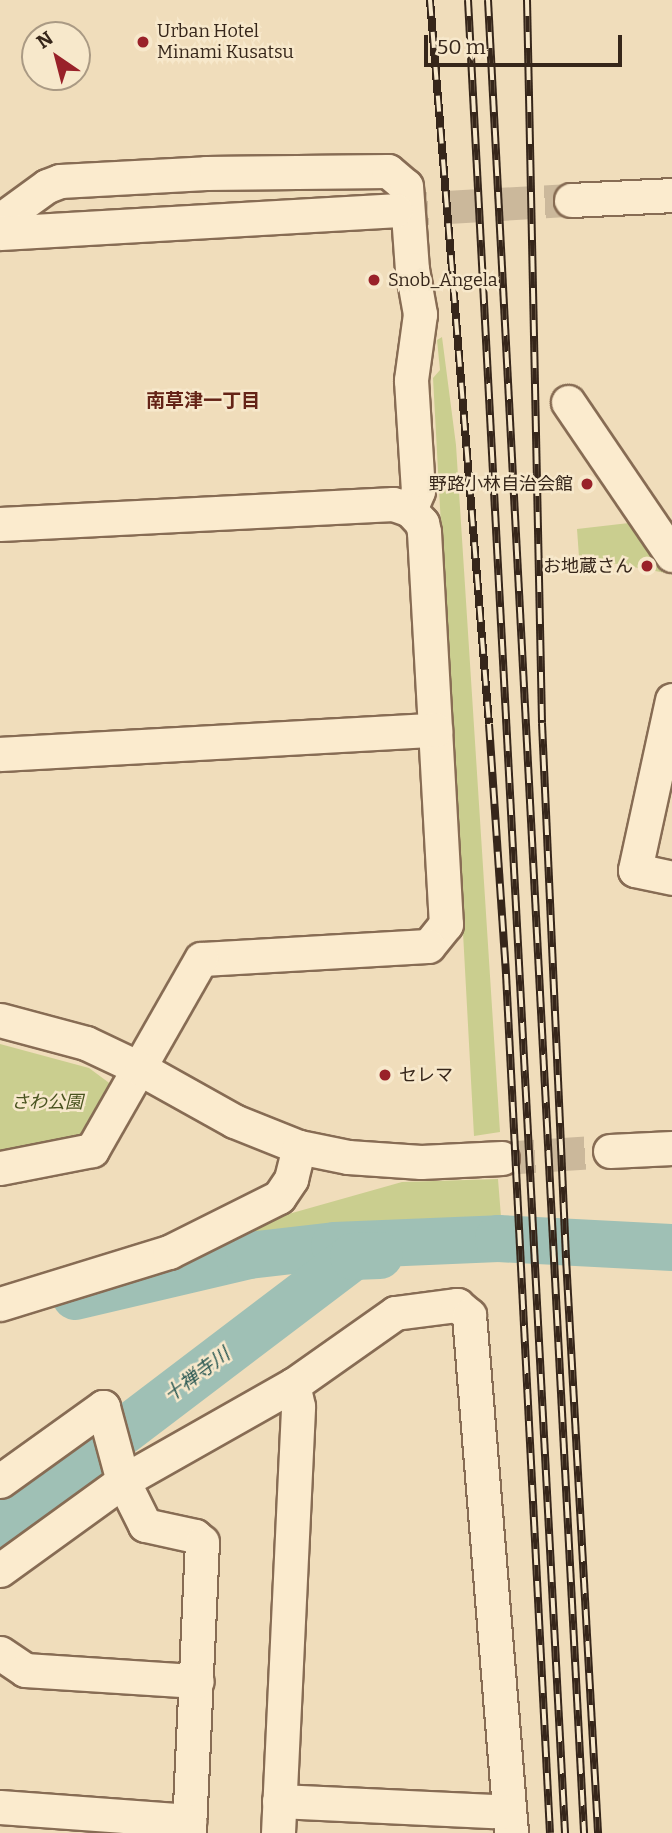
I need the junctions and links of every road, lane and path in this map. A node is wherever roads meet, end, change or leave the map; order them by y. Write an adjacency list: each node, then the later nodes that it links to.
1 (672, 195): 2 (street)
2 (571, 200)
3 (395, 210): 5 (street)
4 (0, 220): 7 (street)
5 (0, 233)
6 (568, 402): 9 (street)
7 (410, 510): 8 (street); 11 (street)
8 (0, 524)
9 (672, 555)
10 (672, 700): 13 (street)
11 (435, 730): 12 (street); 15 (street)
12 (0, 754)
13 (672, 878)
14 (0, 1020): 15 (street)
15 (142, 1069): 16 (street); 20 (street)
16 (299, 1147): 19 (street); 21 (street)
17 (672, 1148): 18 (street)
18 (610, 1151)
19 (502, 1158)
20 (0, 1168)
21 (0, 1304)
22 (293, 1385): 24 (street); 29 (street); 31 (street)
23 (0, 1481): 24 (street)
24 (123, 1481): 25 (street); 27 (street)
25 (0, 1570)
26 (0, 1653): 27 (street)
27 (197, 1681): 32 (street)
28 (0, 1807): 32 (street)
29 (279, 1817): 30 (street)
30 (419, 1821): 31 (street)
31 (510, 1823)
32 (189, 1827)

